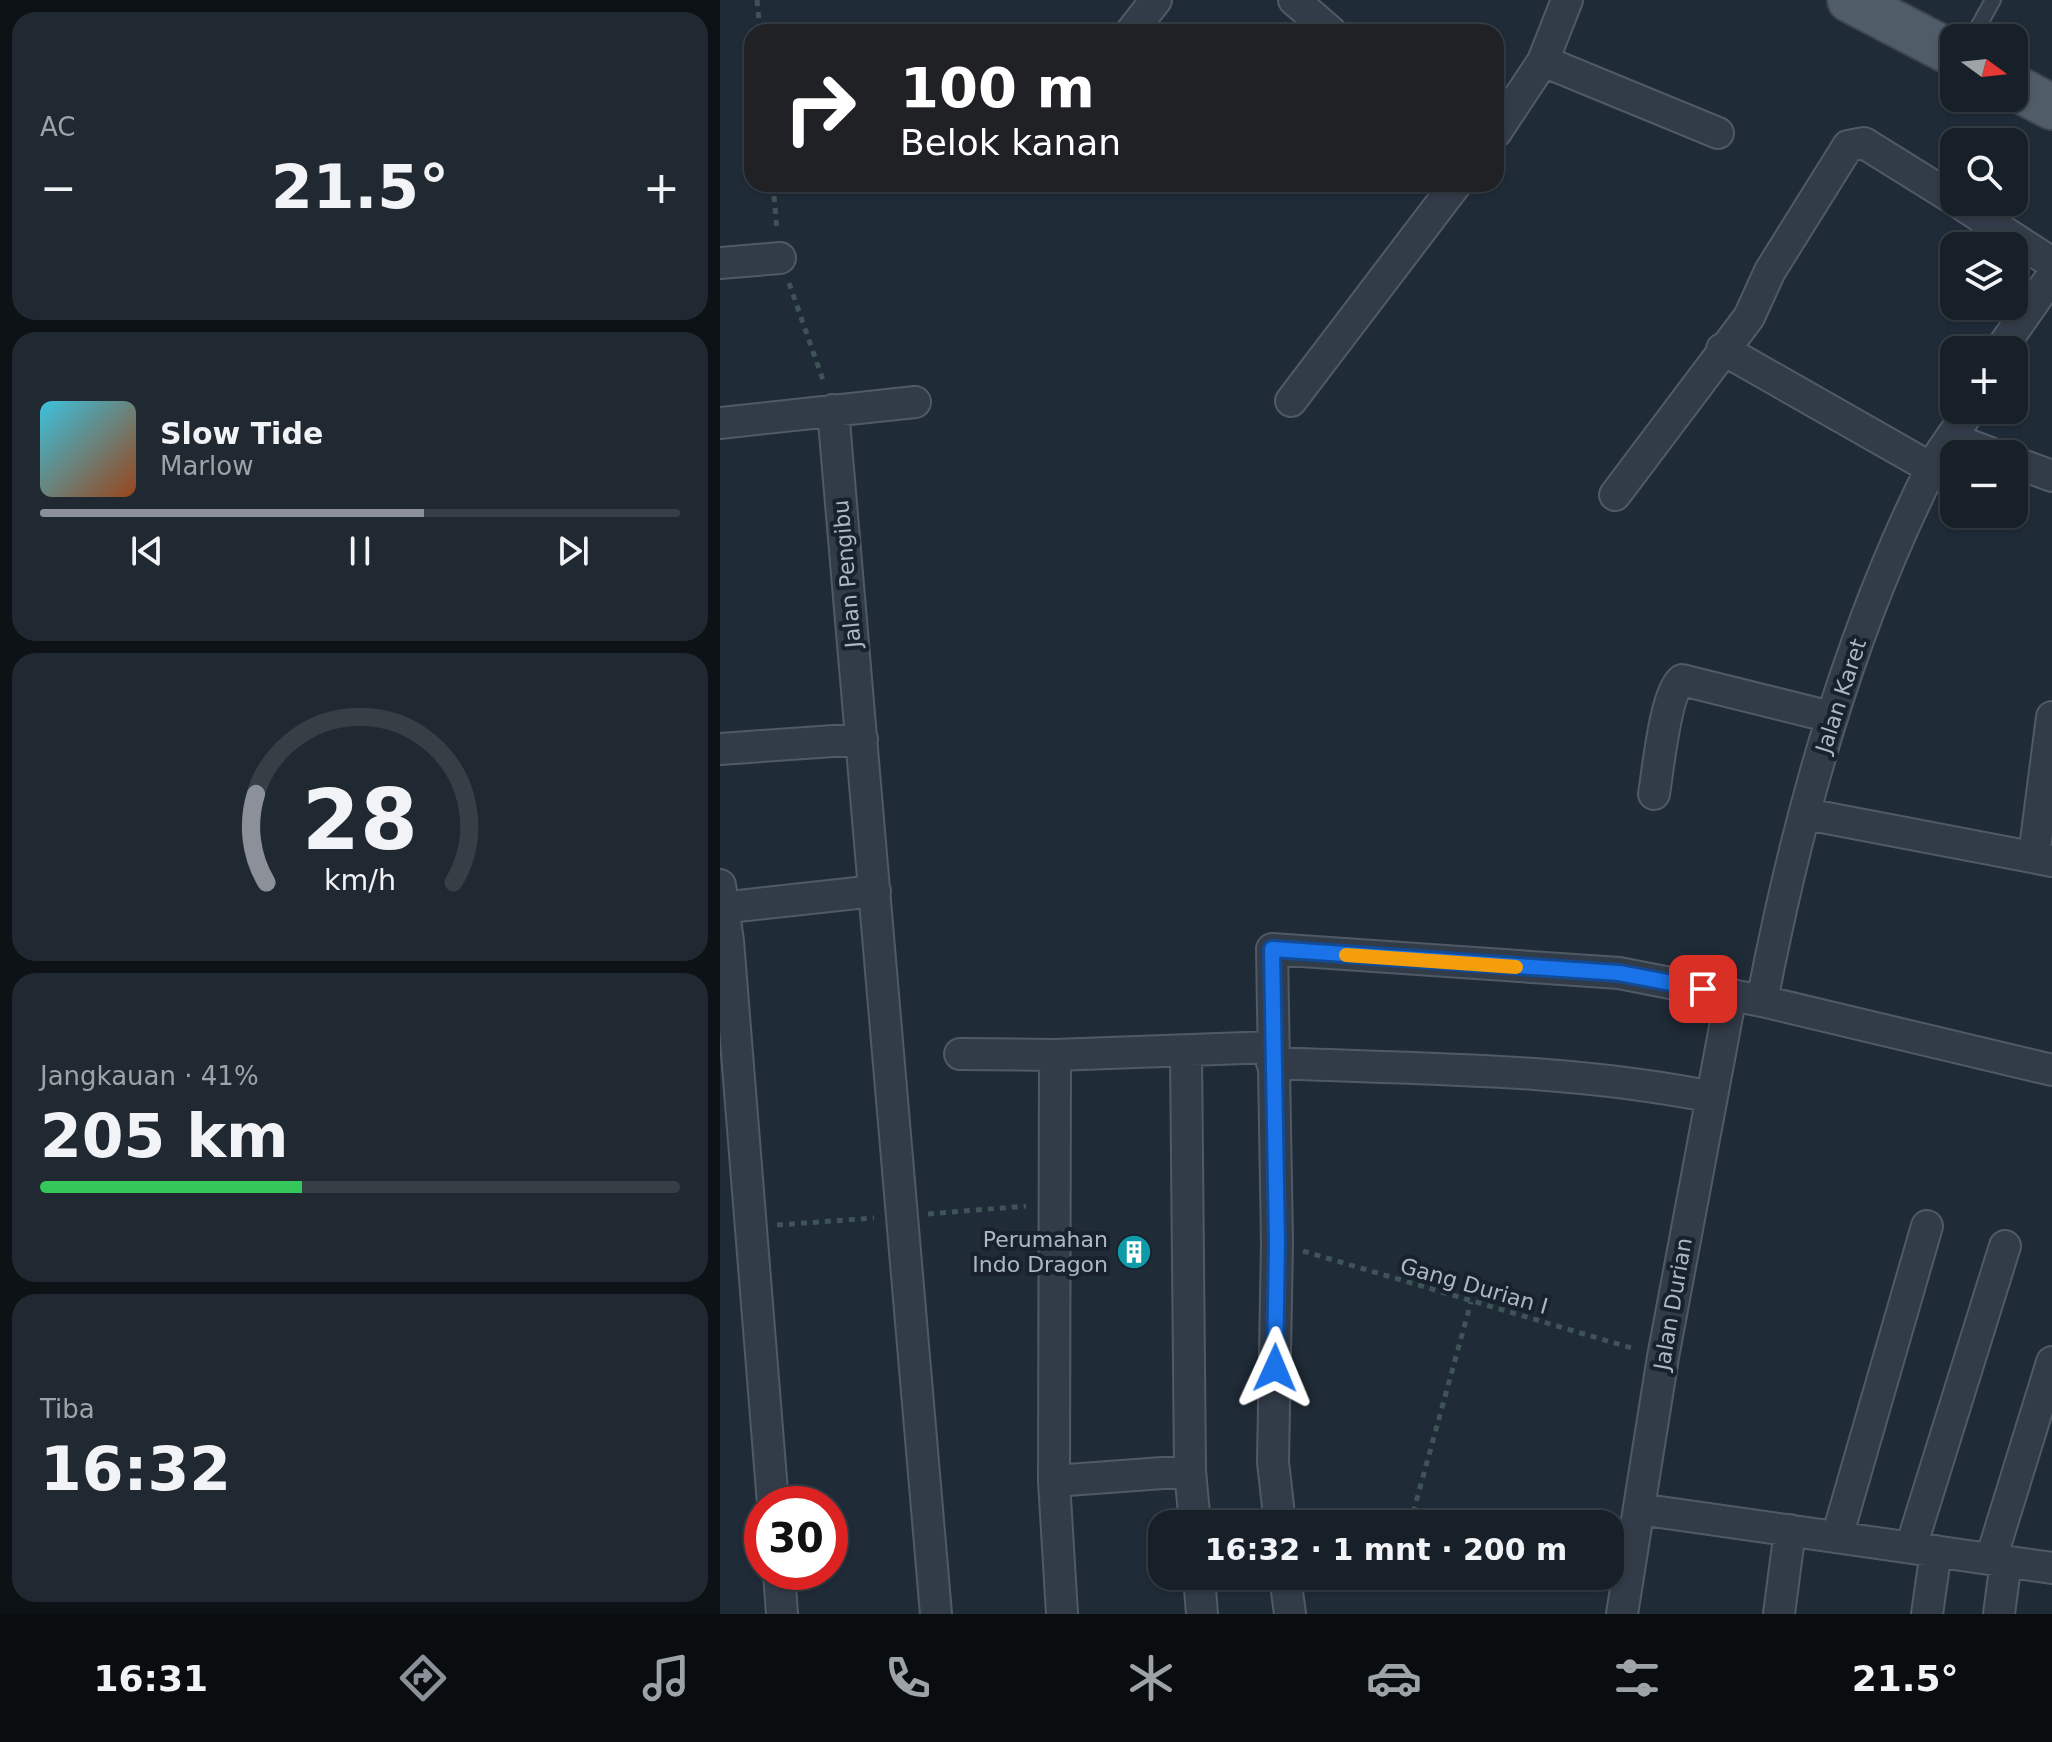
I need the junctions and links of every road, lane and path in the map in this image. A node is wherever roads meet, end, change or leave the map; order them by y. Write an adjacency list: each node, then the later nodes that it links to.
1 (757, 0): 7 (path)
2 (1156, 0): 8 (street)
3 (1294, 0): 9 (street)
4 (1567, 0): 12 (street)
5 (1850, 0): 11 (main road)
6 (1993, 0): 10 (lane)
7 (759, 24)
8 (1137, 24)
9 (1322, 24)
10 (1980, 24)
11 (1940, 47)
12 (1543, 61): 15 (street); 16 (street)
13 (2028, 94): 14 (main road)
14 (2052, 107)
15 (1504, 120)
16 (1718, 133)
17 (1940, 191): 26 (street)
18 (774, 192): 21 (path)
19 (1450, 192): 27 (street)
20 (1979, 216): 23 (street)
21 (780, 258): 22 (street); 29 (path)
22 (720, 263)
23 (2052, 263)
24 (2052, 276): 25 (street)
25 (2010, 336)
26 (1722, 349): 34 (street); 36 (street)
27 (1291, 401)
28 (915, 402): 29 (street)
29 (833, 410): 30 (street); 39 (street, Jalan Pengibu)
30 (720, 423)
31 (1961, 424): 32 (street, Jalan Karet)
32 (1953, 439): 34 (street, Jalan Karet)
33 (2028, 467): 35 (street)
34 (1931, 468): 37 (street, Jalan Karet)
35 (2052, 476)
36 (1615, 495)
37 (1831, 717): 41 (street); 42 (street, Jalan Karet)
38 (2052, 717): 43 (street)
39 (862, 739): 40 (street); 44 (street, Jalan Pengibu)
40 (720, 749)
41 (1654, 794)
42 (1806, 814): 43 (street); 47 (street, Jalan Karet)
43 (2043, 859)
44 (875, 891): 45 (street); 55 (street, Jalan Pengibu)
45 (721, 900): 57 (street)
46 (1731, 995): 47 (street); 51 (street); 53 (street, Jalan Durian)
47 (1762, 1001): 52 (street)
48 (1186, 1052): 50 (street); 51 (street); 63 (street)
49 (960, 1054): 50 (street)
50 (1055, 1055): 54 (street)
51 (1272, 1055): 53 (street); 58 (street)
52 (2052, 1070)
53 (1712, 1097): 61 (street, Jalan Durian)
54 (1055, 1204): 55 (path); 64 (street)
55 (904, 1216): 57 (path); 79 (street, Jalan Pengibu)
56 (1927, 1226): 71 (street)
57 (752, 1227): 65 (street)
58 (1277, 1243): 60 (path, Gang Durian I); 68 (street)
59 (2005, 1246): 72 (street)
60 (1471, 1302): 61 (path, Gang Durian I); 69 (path)
61 (1663, 1357): 66 (street, Jalan Durian)
62 (2052, 1362): 73 (street)
63 (1190, 1471): 64 (street); 67 (street)
64 (1054, 1481): 80 (street)
65 (772, 1486)
66 (1639, 1509): 70 (street); 83 (street, Jalan Durian)
67 (1194, 1510)
68 (1278, 1510)
69 (1414, 1510)
70 (1790, 1530): 71 (street); 84 (street)
71 (1837, 1537): 72 (street)
72 (1923, 1549): 73 (street); 85 (street)
73 (1999, 1560): 74 (street); 86 (street)
74 (2052, 1568)
75 (780, 1590): 78 (street)
76 (1200, 1590): 81 (street)
77 (1287, 1590): 82 (street)
78 (782, 1614)
79 (936, 1614)
80 (1062, 1614)
81 (1202, 1614)
82 (1290, 1614)
83 (1622, 1614)
84 (1779, 1614)
85 (1927, 1614)
86 (1999, 1614)

